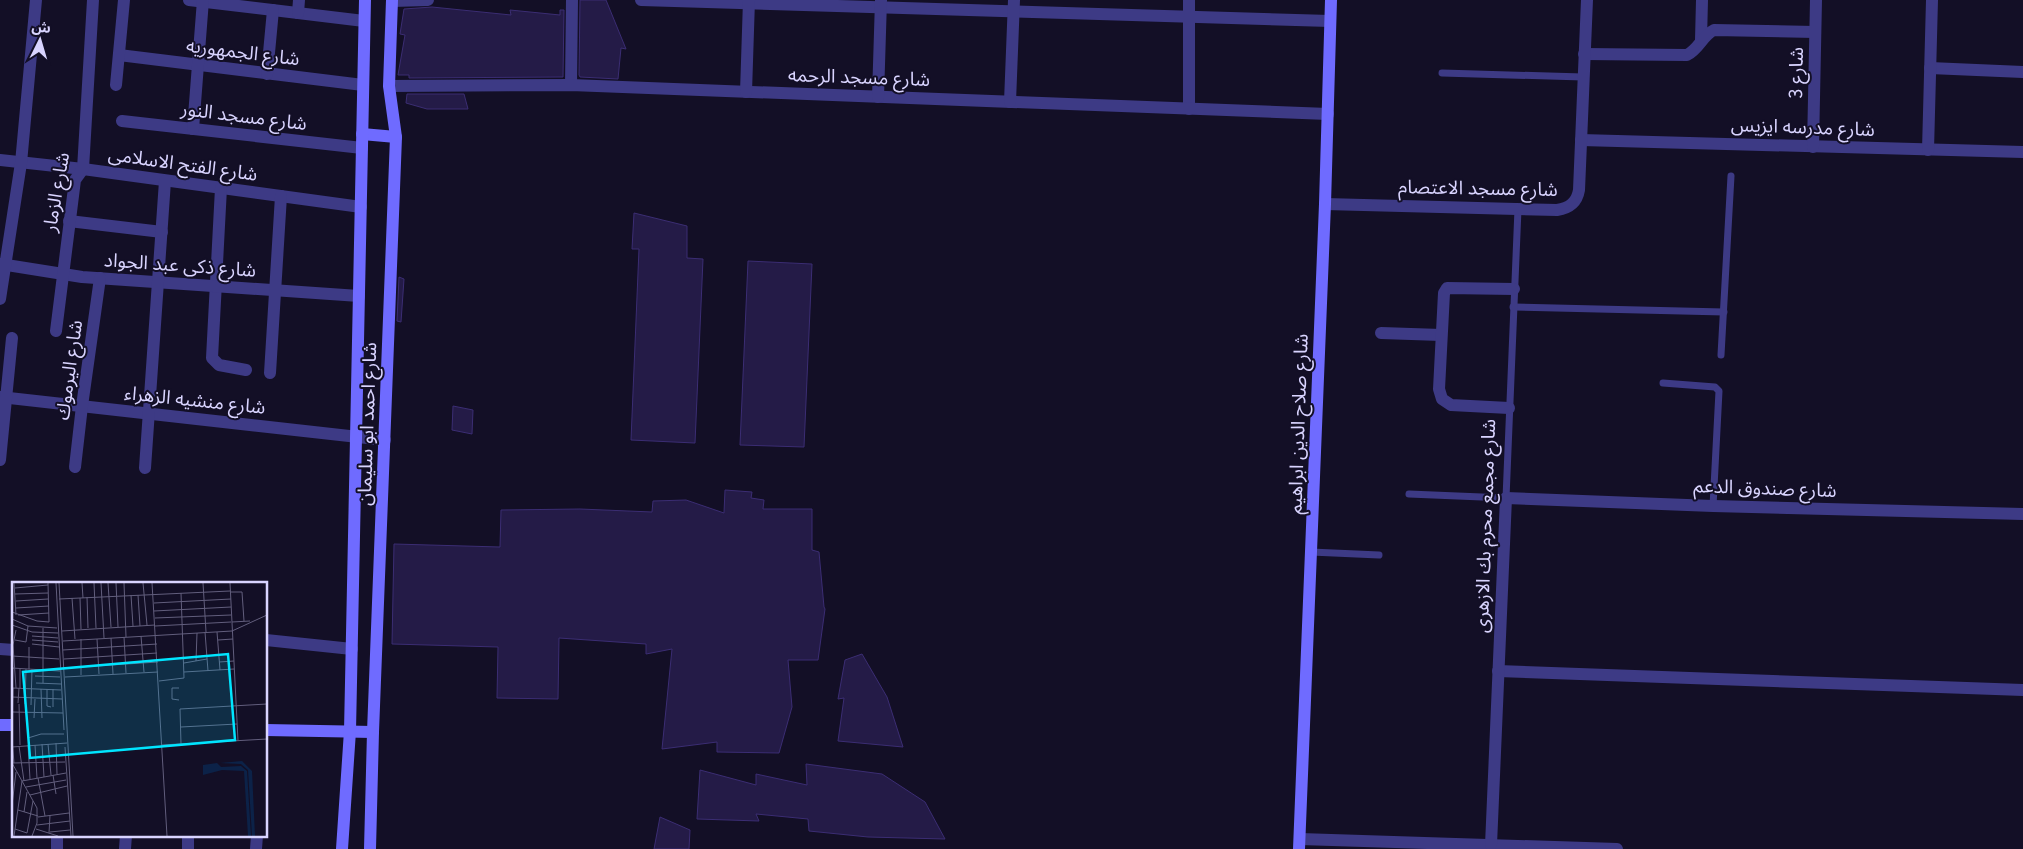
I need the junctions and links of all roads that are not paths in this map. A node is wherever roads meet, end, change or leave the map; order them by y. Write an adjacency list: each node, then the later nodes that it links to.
1 (36, 0): 54 (street)
2 (93, 0): 55 (street, شارع الزمار)
3 (124, 0): 28 (street)
4 (189, 0): 16 (street)
5 (365, 0): 23 (main road, شارع احمد ابو سليمان)
6 (392, 0): 7 (street); 38 (main road, شارع احمد ابو سليمان)
7 (428, 0)
8 (572, 0): 36 (street)
9 (641, 0): 17 (street)
10 (1189, 0): 22 (street)
11 (1331, 0): 24 (main road, شارع صلاح الدين ابراهيم)
12 (1586, 0): 27 (street, شارع مسجد الاعتصام)
13 (1702, 0): 26 (street)
14 (1816, 0): 25 (street, شارع 3)
15 (1932, 0): 30 (street)
16 (203, 1): 21 (street); 29 (street)
17 (749, 2): 18 (street); 39 (street)
18 (881, 4): 20 (street); 40 (street)
19 (299, 6): 21 (street); 23 (street)
20 (1014, 6): 22 (street); 41 (street)
21 (272, 10): 33 (street)
22 (1190, 16): 24 (street); 42 (street)
23 (364, 21): 37 (main road, شارع احمد ابو سليمان)
24 (1330, 21): 43 (main road, شارع صلاح الدين ابراهيم)
25 (1815, 32): 26 (street); 49 (street, شارع 3)
26 (1701, 40): 27 (street)
27 (1584, 54): 34 (street, شارع مسجد الاعتصام)
28 (119, 55): 29 (street, شارع الجمهوريه); 35 (street)
29 (198, 65): 33 (street, شارع الجمهوريه); 45 (street)
30 (1930, 68): 31 (street); 51 (street)
31 (2023, 72)
32 (1442, 73): 34 (lane)
33 (268, 74): 37 (street, شارع الجمهوريه)
34 (1584, 77): 48 (street, شارع مسجد الاعتصام)
35 (116, 85)
36 (571, 85): 38 (street, شارع مسجد الرحمه); 39 (street, شارع مسجد الرحمه)
37 (363, 86): 46 (main road, شارع احمد ابو سليمان)
38 (389, 86): 47 (main road, شارع احمد ابو سليمان)
39 (746, 92): 40 (street, شارع مسجد الرحمه)
40 (878, 97): 41 (street, شارع مسجد الرحمه)
41 (1010, 102): 42 (street, شارع مسجد الرحمه)
42 (1189, 109): 43 (street, شارع مسجد الرحمه)
43 (1328, 114): 60 (main road, شارع صلاح الدين ابراهيم)
44 (122, 121): 45 (street, شارع مسجد النور)
45 (193, 129): 50 (street, شارع مسجد النور)
46 (362, 134): 47 (main road); 50 (main road, شارع احمد ابو سليمان)
47 (396, 138): 89 (main road, شارع احمد ابو سليمان)
48 (1581, 140): 49 (street, شارع مدرسه ايزيس); 62 (street, شارع مسجد الاعتصام)
49 (1812, 146): 51 (street, شارع مدرسه ايزيس)
50 (362, 148): 61 (main road, شارع احمد ابو سليمان)
51 (1928, 150): 52 (street, شارع مدرسه ايزيس)
52 (2023, 152)
53 (0, 160): 54 (street, شارع الفتح الاسلامى)
54 (21, 163): 55 (street, شارع الفتح الاسلامى); 65 (street)
55 (83, 169): 57 (street, شارع الفتح الاسلامى); 63 (street, شارع الزمار)
56 (1731, 176): 75 (lane)
57 (165, 181): 58 (street, شارع الفتح الاسلامى); 64 (street)
58 (221, 188): 59 (street, شارع الفتح الاسلامى); 69 (street)
59 (281, 196): 61 (street, شارع الفتح الاسلامى); 71 (street)
60 (1325, 204): 62 (street, شارع مسجد الاعتصام); 97 (main road, شارع صلاح الدين ابراهيم)
61 (361, 206): 72 (main road, شارع احمد ابو سليمان)
62 (1518, 209): 70 (lane, شارع مجمع محرم بك الازهرى)
63 (69, 221): 64 (street); 66 (street, شارع الزمار)
64 (162, 232): 68 (street)
65 (3, 264): 66 (street, شارع ذكى عبد الجواد); 73 (street)
66 (63, 274): 67 (street, شارع ذكى عبد الجواد); 76 (street, شارع الزمار)
67 (100, 278): 68 (street, شارع ذكى عبد الجواد); 85 (street, شارع اليرموك)
68 (158, 283): 69 (street, شارع ذكى عبد الجواد); 87 (street)
69 (216, 286): 71 (street, شارع ذكى عبد الجواد); 81 (street)
70 (1514, 288): 74 (lane, شارع مجمع محرم بك الازهرى); 78 (street)
71 (275, 290): 72 (street, شارع ذكى عبد الجواد); 82 (street)
72 (359, 296): 88 (main road, شارع احمد ابو سليمان)
73 (0, 299)
74 (1514, 307): 75 (lane); 86 (lane, شارع مجمع محرم بك الازهرى)
75 (1724, 312): 80 (lane)
76 (56, 331)
77 (1381, 333): 78 (street)
78 (1441, 334): 86 (street)
79 (12, 338): 84 (street)
80 (1721, 355)
81 (246, 370)
82 (270, 373)
83 (1663, 383): 95 (lane)
84 (3, 397): 85 (street, شارع منشيه الزهراء); 90 (street)
85 (82, 406): 87 (street, شارع منشيه الزهراء); 91 (street, شارع اليرموك)
86 (1509, 408): 94 (lane, شارع مجمع محرم بك الازهرى)
87 (149, 414): 88 (street, شارع منشيه الزهراء); 92 (street)
88 (356, 437): 89 (street, شارع منشيه الزهراء); 100 (main road, شارع احمد ابو سليمان)
89 (385, 440): 105 (main road, شارع احمد ابو سليمان)
90 (0, 460)
91 (75, 467)
92 (145, 468)
93 (1409, 494): 94 (lane)
94 (1506, 498): 95 (street, شارع صندوق الدعم); 101 (street, شارع مجمع محرم بك الازهرى)
95 (1713, 506): 96 (street, شارع صندوق الدعم)
96 (2023, 514)
97 (1311, 552): 98 (lane); 110 (main road, شارع صلاح الدين ابراهيم)
98 (1379, 554)
99 (268, 640): 100 (street)
100 (352, 649): 104 (main road, شارع احمد ابو سليمان)
101 (1498, 671): 102 (street); 111 (street, شارع مجمع محرم بك الازهرى)
102 (2023, 690)
103 (268, 730): 104 (main road)
104 (350, 731): 105 (main road); 116 (main road, شارع احمد ابو سليمان)
105 (373, 732): 117 (main road, شارع احمد ابو سليمان)
106 (57, 836): 112 (street)
107 (126, 836): 113 (street)
108 (188, 836): 114 (street)
109 (257, 836): 115 (street)
110 (1300, 844): 111 (street)
111 (1491, 845): 118 (street)
112 (57, 849)
113 (125, 849)
114 (188, 849)
115 (256, 849)
116 (342, 849)
117 (370, 849)
118 (1617, 849)

